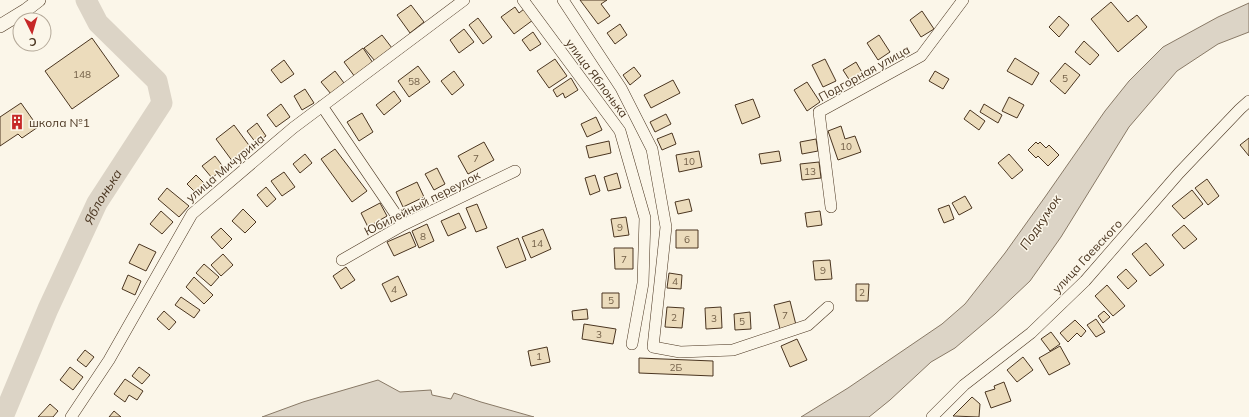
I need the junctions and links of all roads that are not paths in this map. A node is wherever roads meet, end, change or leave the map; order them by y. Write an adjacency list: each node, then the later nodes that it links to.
1 (39, 0): 6 (street)
2 (464, 0): 8 (street, улица Мичурина)
3 (523, 0): 14 (street, улица Яблонька)
4 (563, 0): 13 (street, улица Яблонька)
5 (963, 0): 10 (street, Подгорная улица)
6 (0, 26)
7 (1249, 101): 16 (street, улица Гаевского)
8 (322, 106): 11 (street); 15 (street, улица Мичурина)
9 (515, 171): 11 (street, Юбилейный переулок)
10 (831, 207)
11 (402, 225): 12 (street, Юбилейный переулок)
12 (342, 260)
13 (828, 307)
14 (632, 344)
15 (71, 417)
16 (932, 417)

